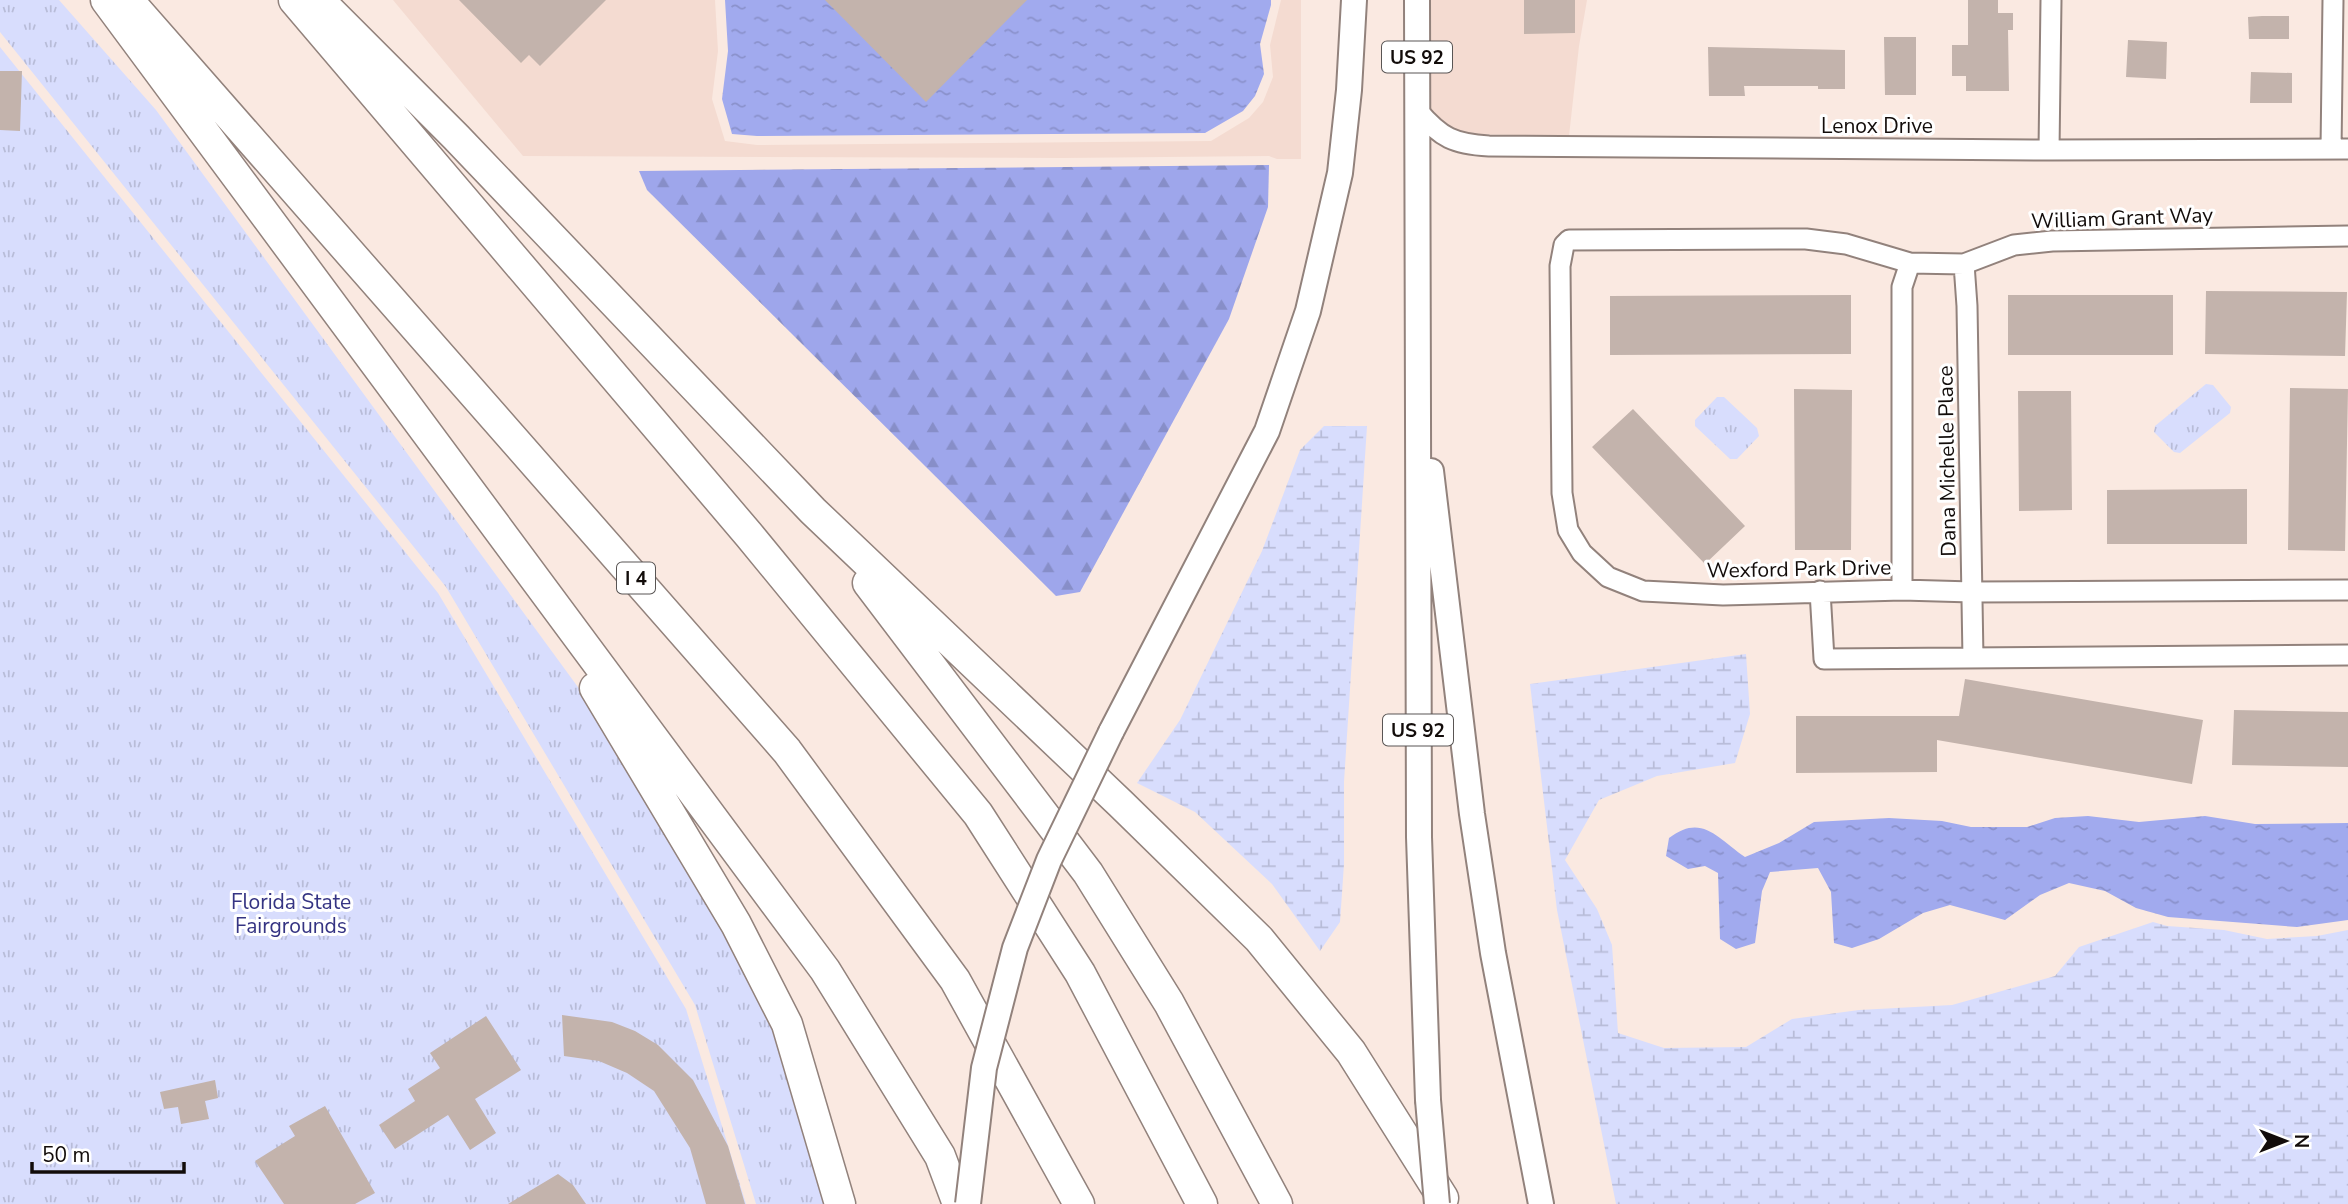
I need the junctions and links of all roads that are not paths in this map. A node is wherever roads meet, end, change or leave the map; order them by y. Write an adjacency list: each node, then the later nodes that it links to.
1 (106, 0): 18 (highway)
2 (128, 0): 28 (highway, I 4)
3 (294, 0): 29 (highway)
4 (319, 0): 17 (highway)
5 (1354, 0): 27 (main road, US 92, bridge)
6 (1417, 0): 9 (main road, US 92)
7 (2051, 0): 11 (street)
8 (2333, 0): 10 (street)
9 (1418, 111): 11 (street, Lenox Drive); 16 (main road, US 92)
10 (2340, 149): 11 (street, Lenox Drive)
11 (2049, 150)
12 (2348, 236): 15 (street, William Grant Way)
13 (1569, 240): 14 (street, William Grant Way); 21 (street, Wexford Park Drive)
14 (1910, 263): 15 (street, William Grant Way); 19 (street, Dana Michelle Place)
15 (1964, 264): 22 (street, Dana Michelle Place)
16 (1417, 359): 31 (main road, US 92, bridge); 33 (main road)
17 (813, 511): 30 (highway); 32 (highway)
18 (507, 541): 25 (highway); 26 (highway)
19 (1902, 590): 21 (street, Wexford Park Drive); 22 (street, Wexford Park Drive)
20 (2348, 590): 22 (street, Wexford Park Drive)
21 (1820, 591): 24 (street)
22 (1972, 592): 24 (street, Dana Michelle Place)
23 (2348, 655): 24 (street)
24 (1973, 658)
25 (840, 1204)
26 (958, 1204)
27 (968, 1204)
28 (1079, 1204)
29 (1202, 1204)
30 (1277, 1204)
31 (1437, 1204)
32 (1446, 1204)
33 (1541, 1204)

